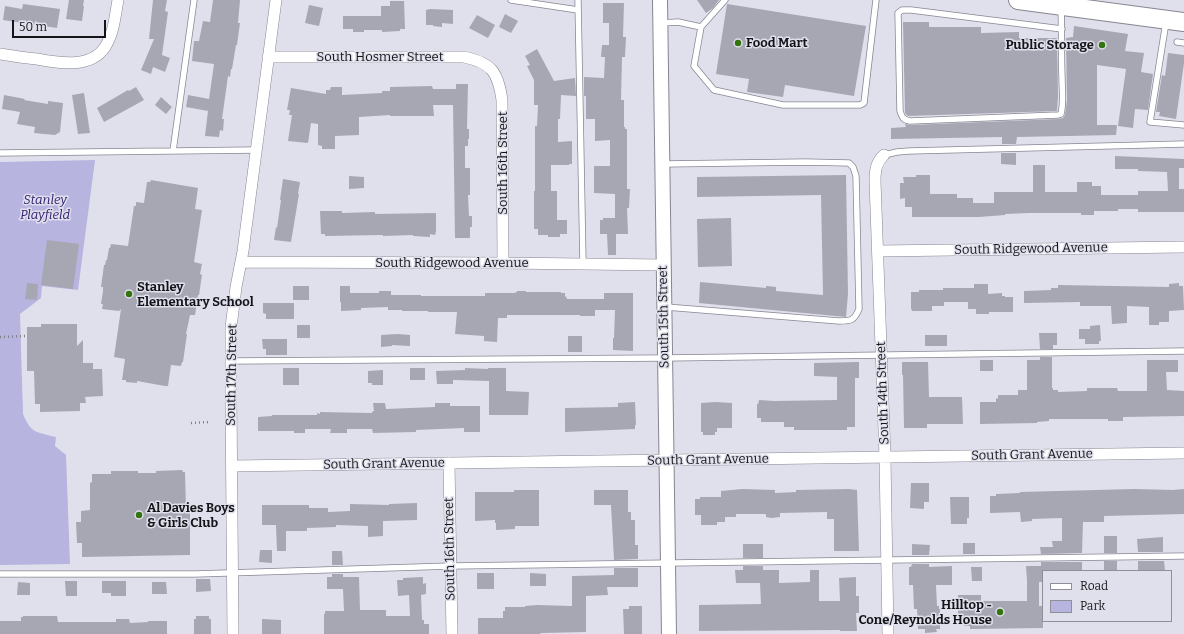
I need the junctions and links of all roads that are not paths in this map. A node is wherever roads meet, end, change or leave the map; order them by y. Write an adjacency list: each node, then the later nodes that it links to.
1 (118, 0): 19 (street)
2 (194, 0): 24 (lane)
3 (276, 0): 20 (street, South 17th Street)
4 (511, 0): 11 (lane)
5 (578, 0): 11 (lane)
6 (660, 0): 14 (street, South 15th Street)
7 (725, 0): 15 (lane)
8 (876, 0): 15 (lane)
9 (1019, 0): 10 (main road)
10 (1061, 6): 12 (main road); 16 (lane)
11 (578, 10): 33 (lane)
12 (1166, 20): 13 (main road); 22 (lane)
13 (1184, 22)
14 (661, 23): 15 (lane); 28 (street, South 15th Street)
15 (701, 27)
16 (1062, 29): 16 (lane)
17 (1177, 42): 18 (lane)
18 (1184, 43)
19 (0, 54)
20 (268, 57): 21 (street, South Hosmer Street); 25 (street, South 17th Street)
21 (489, 66): 32 (street, South 16th Street)
22 (1184, 124)
23 (1184, 144): 27 (lane)
24 (173, 150): 25 (lane); 26 (lane)
25 (256, 150): 31 (street, South 17th Street)
26 (0, 153)
27 (884, 155): 30 (street, South 14th Street)
28 (662, 164): 34 (street, South 15th Street); 35 (lane)
29 (1184, 247): 30 (street, South Ridgewood Avenue)
30 (878, 251): 37 (street, South 14th Street)
31 (241, 262): 32 (street, South Ridgewood Avenue); 39 (street, South 17th Street)
32 (503, 263): 33 (street, South Ridgewood Avenue)
33 (583, 264): 34 (street, South Ridgewood Avenue)
34 (664, 265): 35 (street, South 15th Street)
35 (664, 307): 38 (street, South 15th Street)
36 (1184, 351): 37 (lane)
37 (882, 355): 38 (lane); 41 (street, South 14th Street)
38 (665, 358): 39 (lane); 42 (street, South 15th Street)
39 (231, 361): 44 (street, South 17th Street)
40 (1184, 453): 41 (street, South Grant Avenue)
41 (885, 457): 42 (street, South Grant Avenue); 46 (street, South 14th Street)
42 (667, 460): 43 (street, South Grant Avenue); 47 (street, South 15th Street)
43 (449, 463): 44 (street, South Grant Avenue); 48 (street, South 16th Street)
44 (232, 466): 49 (street, South 17th Street)
45 (1184, 556): 46 (lane)
46 (887, 560): 47 (lane); 54 (street, South 14th Street)
47 (668, 563): 48 (lane); 53 (street, South 15th Street)
48 (450, 566): 49 (lane); 52 (street, South 16th Street)
49 (233, 573): 50 (lane); 51 (street, South 17th Street)
50 (0, 574)
51 (234, 634)
52 (452, 634)
53 (669, 634)
54 (888, 634)

